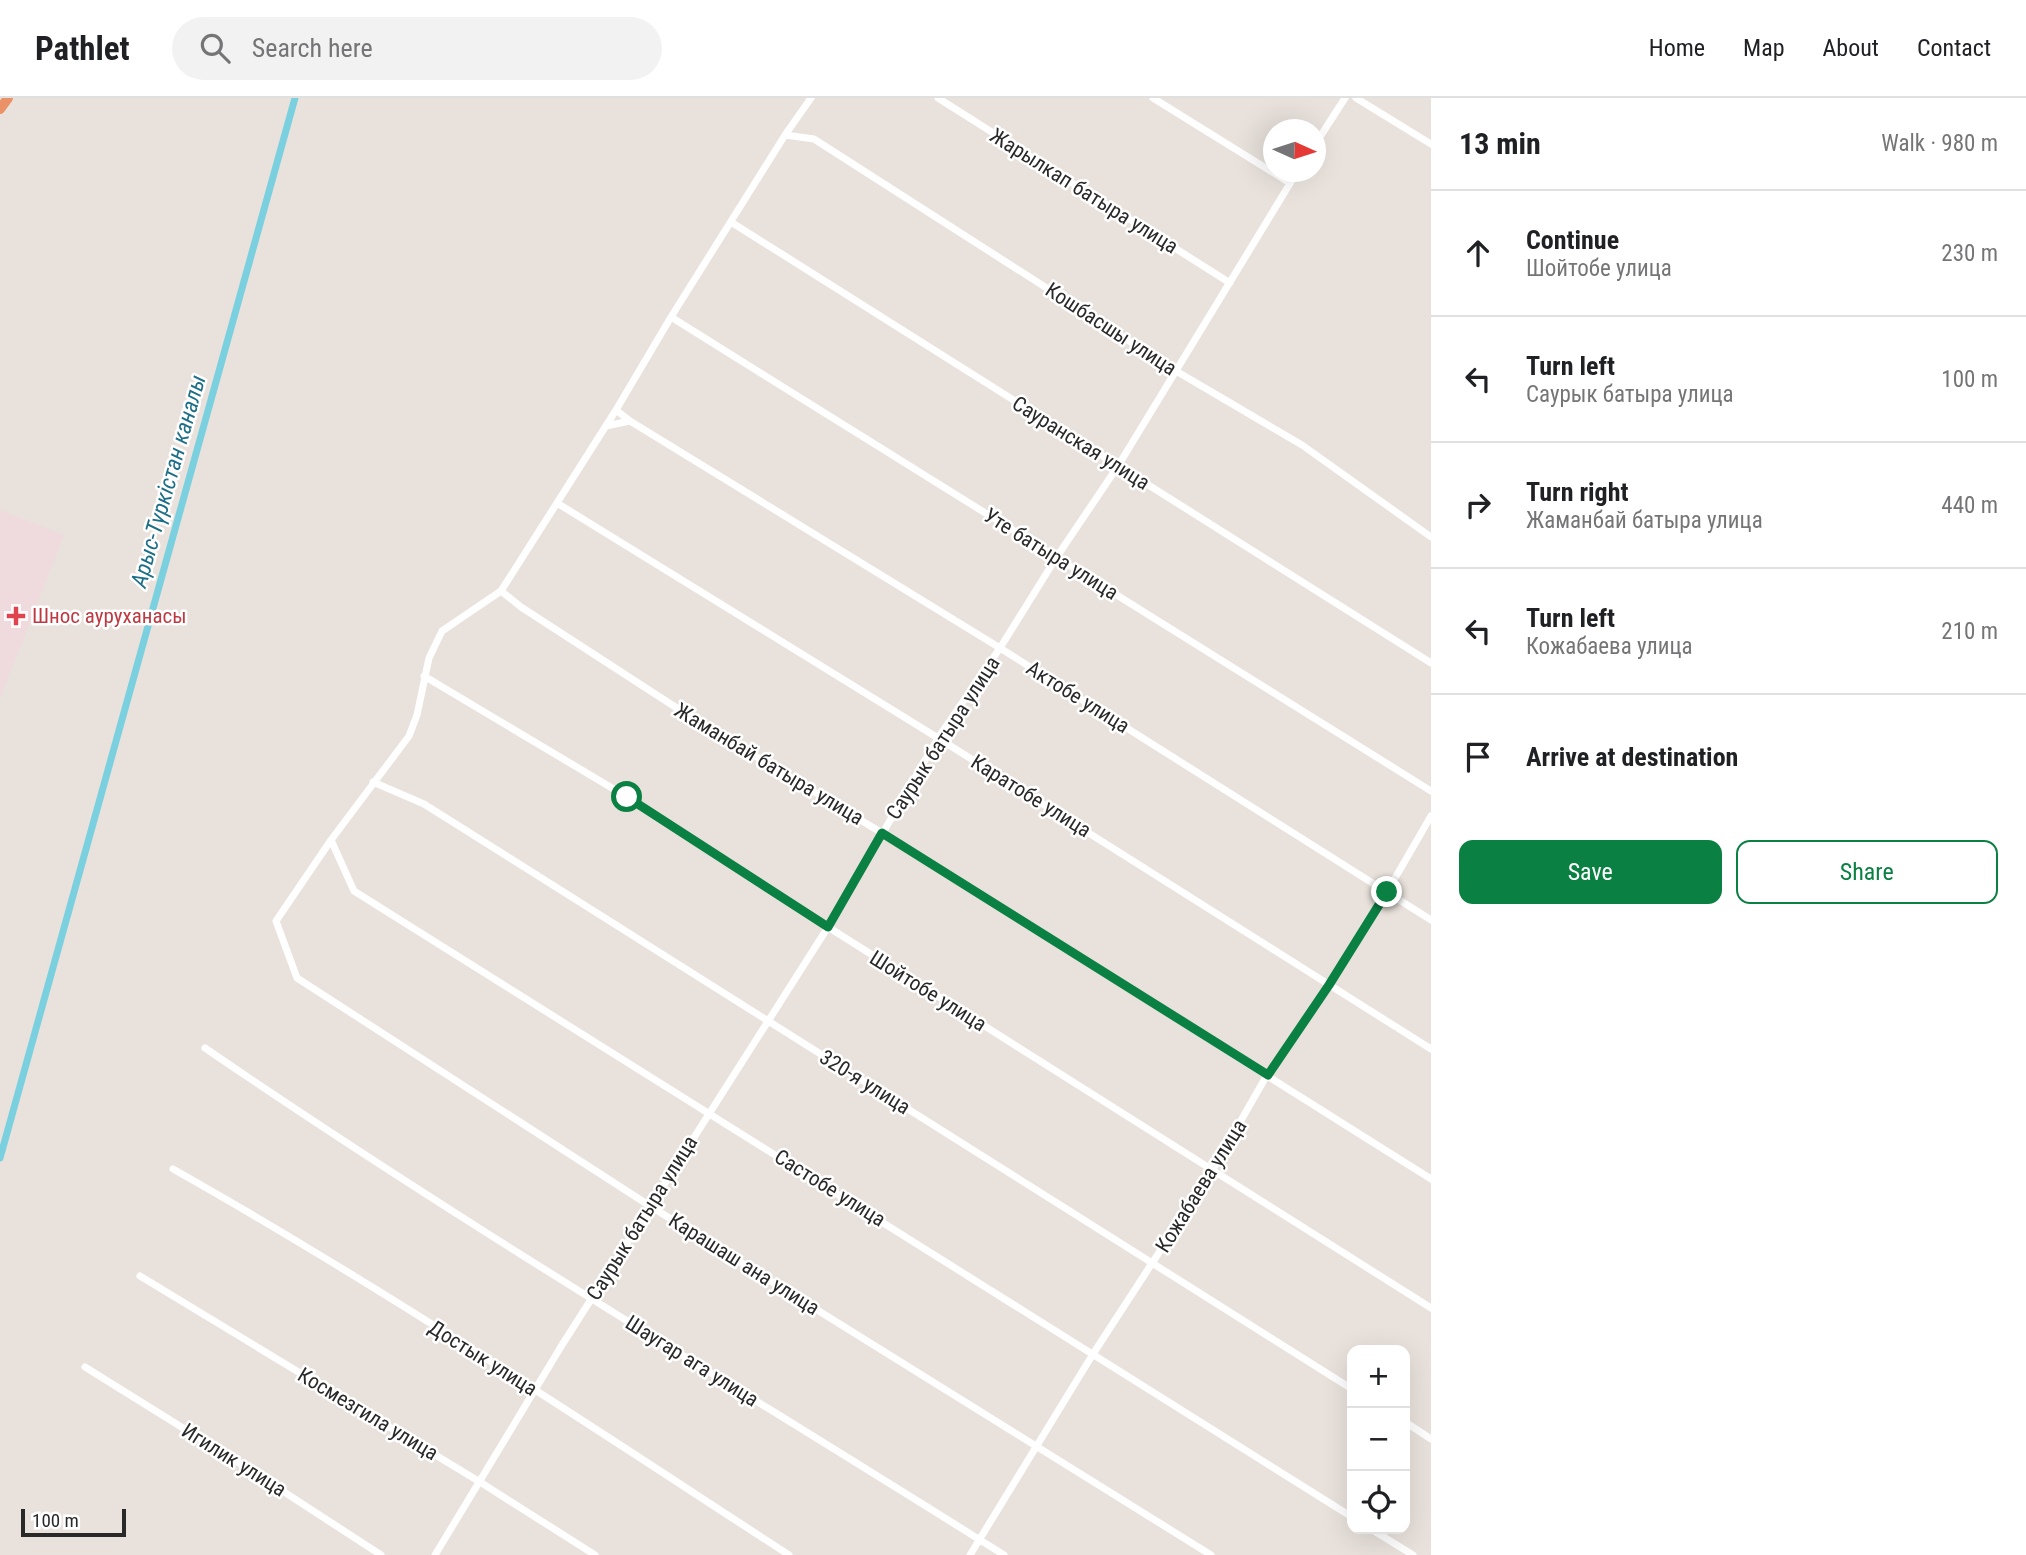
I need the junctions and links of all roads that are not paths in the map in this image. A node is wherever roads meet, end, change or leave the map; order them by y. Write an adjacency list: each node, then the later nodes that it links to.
1 (8, 98): 7 (highway)
2 (811, 98): 9 (street)
3 (938, 98): 13 (street, Жарылкап батыра улица)
4 (1153, 98): 11 (street)
5 (1345, 98): 8 (street)
6 (1356, 98): 10 (street)
7 (0, 109)
8 (1326, 127)
9 (785, 135): 12 (street); 15 (street, Кошбасшы улица)
10 (1431, 144)
11 (1290, 183): 13 (street, Саурык батыра улица)
12 (731, 222): 14 (street); 19 (street, Сауранская улица)
13 (1230, 284): 15 (street, Саурык батыра улица)
14 (671, 317): 16 (street); 22 (street, Уте батыра улица)
15 (1176, 371): 19 (street, Саурык батыра улица); 21 (street, Кошбасшы улица)
16 (616, 410): 17 (street, Актобе улица); 18 (street)
17 (630, 421): 18 (street); 24 (street, Актобе улица)
18 (606, 426): 20 (street)
19 (1118, 466): 22 (street, Саурык батыра улица); 25 (street, Сауранская улица)
20 (557, 503): 23 (street); 27 (street, Каратобе улица)
21 (1431, 537)
22 (1056, 558): 24 (street, Саурык батыра улица); 29 (street, Уте батыра улица)
23 (501, 591): 26 (street); 31 (street, Жаманбай батыра улица)
24 (1000, 648): 27 (street, Саурык батыра улица); 33 (street, Актобе улица)
25 (1431, 663)
26 (424, 676): 28 (street); 35 (street, Шойтобе улица)
27 (938, 738): 31 (street, Саурык батыра улица); 36 (street, Каратобе улица)
28 (373, 782): 32 (street); 37 (street, 320-я улица)
29 (1431, 791)
30 (1431, 816): 33 (street, Кожабаева улица)
31 (882, 833): 35 (street, Саурык батыра улица); 40 (street, Жаманбай батыра улица)
32 (331, 840): 41 (street, Састобе улица); 45 (street, Карашаш ана улица)
33 (1387, 892): 34 (street, Актобе улица); 36 (street, Кожабаева улица)
34 (1431, 920)
35 (828, 927): 37 (street, Саурык батыра улица); 43 (street, Шойтобе улица)
36 (1329, 985): 39 (street, Каратобе улица); 40 (street, Кожабаева улица)
37 (769, 1022): 41 (street, Саурык батыра улица); 46 (street, 320-я улица)
38 (205, 1048): 48 (street, Шаугар ага улица)
39 (1431, 1049)
40 (1268, 1075): 43 (street, Кожабаева улица); 44 (street, Жаманбай батыра улица)
41 (710, 1112): 45 (street, Саурык батыра улица); 50 (street, Састобе улица)
42 (173, 1170): 53 (street, Достык улица)
43 (1212, 1171): 46 (street, Кожабаева улица); 49 (street, Шойтобе улица)
44 (1431, 1179)
45 (650, 1206): 48 (street, Саурык батыра улица); 56 (street, Карашаш ана улица)
46 (1153, 1263): 50 (street, Кожабаева улица); 52 (street, 320-я улица)
47 (140, 1276): 57 (street, Космезгила улица)
48 (592, 1298): 53 (street, Саурык батыра улица); 60 (street, Шаугар ага улица)
49 (1431, 1308)
50 (1093, 1354): 56 (street, Кожабаева улица); 58 (street, Састобе улица)
51 (85, 1367): 61 (street, Игилик улица)
52 (1347, 1386)
53 (536, 1391): 57 (street, Саурык батыра улица); 64 (street, Достык улица)
54 (1410, 1425): 55 (street)
55 (1431, 1439)
56 (1037, 1445): 60 (street, Кожабаева улица); 67 (street, Карашаш ана улица)
57 (480, 1482): 62 (street, Саурык батыра улица); 63 (street, Космезгила улица)
58 (1347, 1514)
59 (1379, 1534): 68 (street)
60 (980, 1540): 65 (street, Кожабаева улица); 66 (street, Шаугар ага улица)
61 (381, 1555)
62 (435, 1555)
63 (595, 1555)
64 (789, 1555)
65 (970, 1555)
66 (1004, 1555)
67 (1212, 1555)
68 (1413, 1555)

